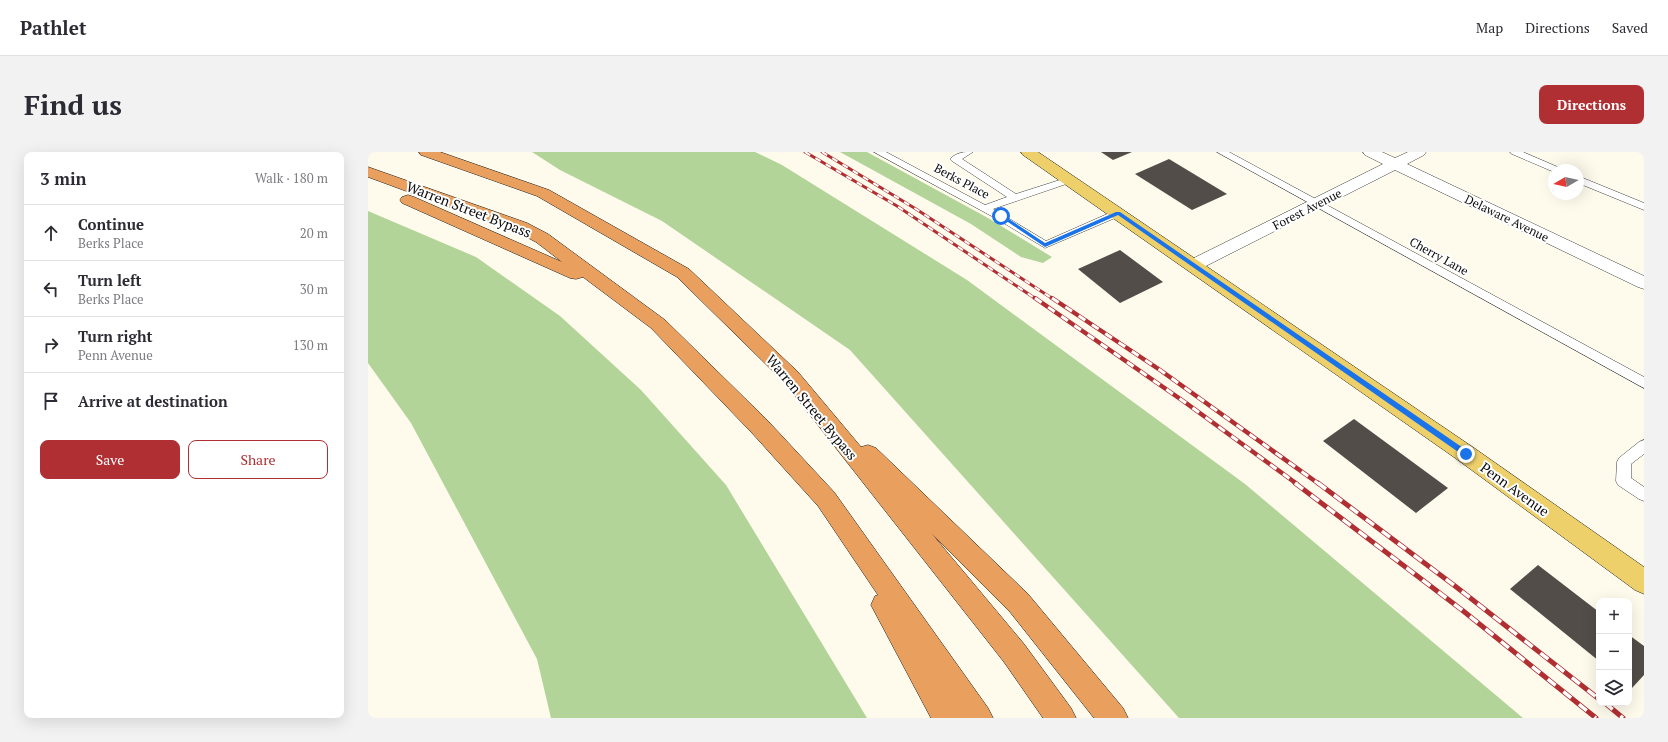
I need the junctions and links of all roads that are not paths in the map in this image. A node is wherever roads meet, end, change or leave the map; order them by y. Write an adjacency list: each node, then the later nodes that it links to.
1 (426, 152): 23 (highway, Warren Street Bypass)
2 (879, 152): 18 (lane, Berks Place)
3 (968, 152): 15 (lane)
4 (1028, 152): 12 (main road, Penn Avenue)
5 (1222, 152): 16 (lane, Cherry Lane)
6 (1370, 152): 9 (street, Delaware Avenue)
7 (1420, 152): 9 (street, Forest Avenue)
8 (1515, 152): 10 (lane)
9 (1396, 164): 16 (street, Forest Avenue); 21 (street, Delaware Avenue)
10 (1548, 166)
11 (368, 172): 22 (highway, Warren Street Bypass)
12 (1069, 180): 15 (lane); 19 (main road, Penn Avenue)
13 (1584, 182): 17 (lane)
14 (368, 188): 22 (highway)
15 (1015, 198): 18 (lane)
16 (1317, 203): 20 (street, Forest Avenue); 24 (lane, Cherry Lane)
17 (1644, 207)
18 (985, 208): 19 (lane, Berks Place)
19 (1118, 213): 20 (main road, Penn Avenue)
20 (1194, 265): 28 (main road, Penn Avenue)
21 (1644, 284)
22 (612, 290): 27 (highway, Warren Street Bypass)
23 (790, 377): 31 (highway, Warren Street Bypass); 32 (highway)
24 (1644, 383)
25 (1644, 446): 26 (lane)
26 (1644, 495)
27 (826, 499): 29 (highway); 30 (highway, Warren Street Bypass)
28 (1644, 582)
29 (946, 718)
30 (978, 718)
31 (1061, 718)
32 (1113, 718)

